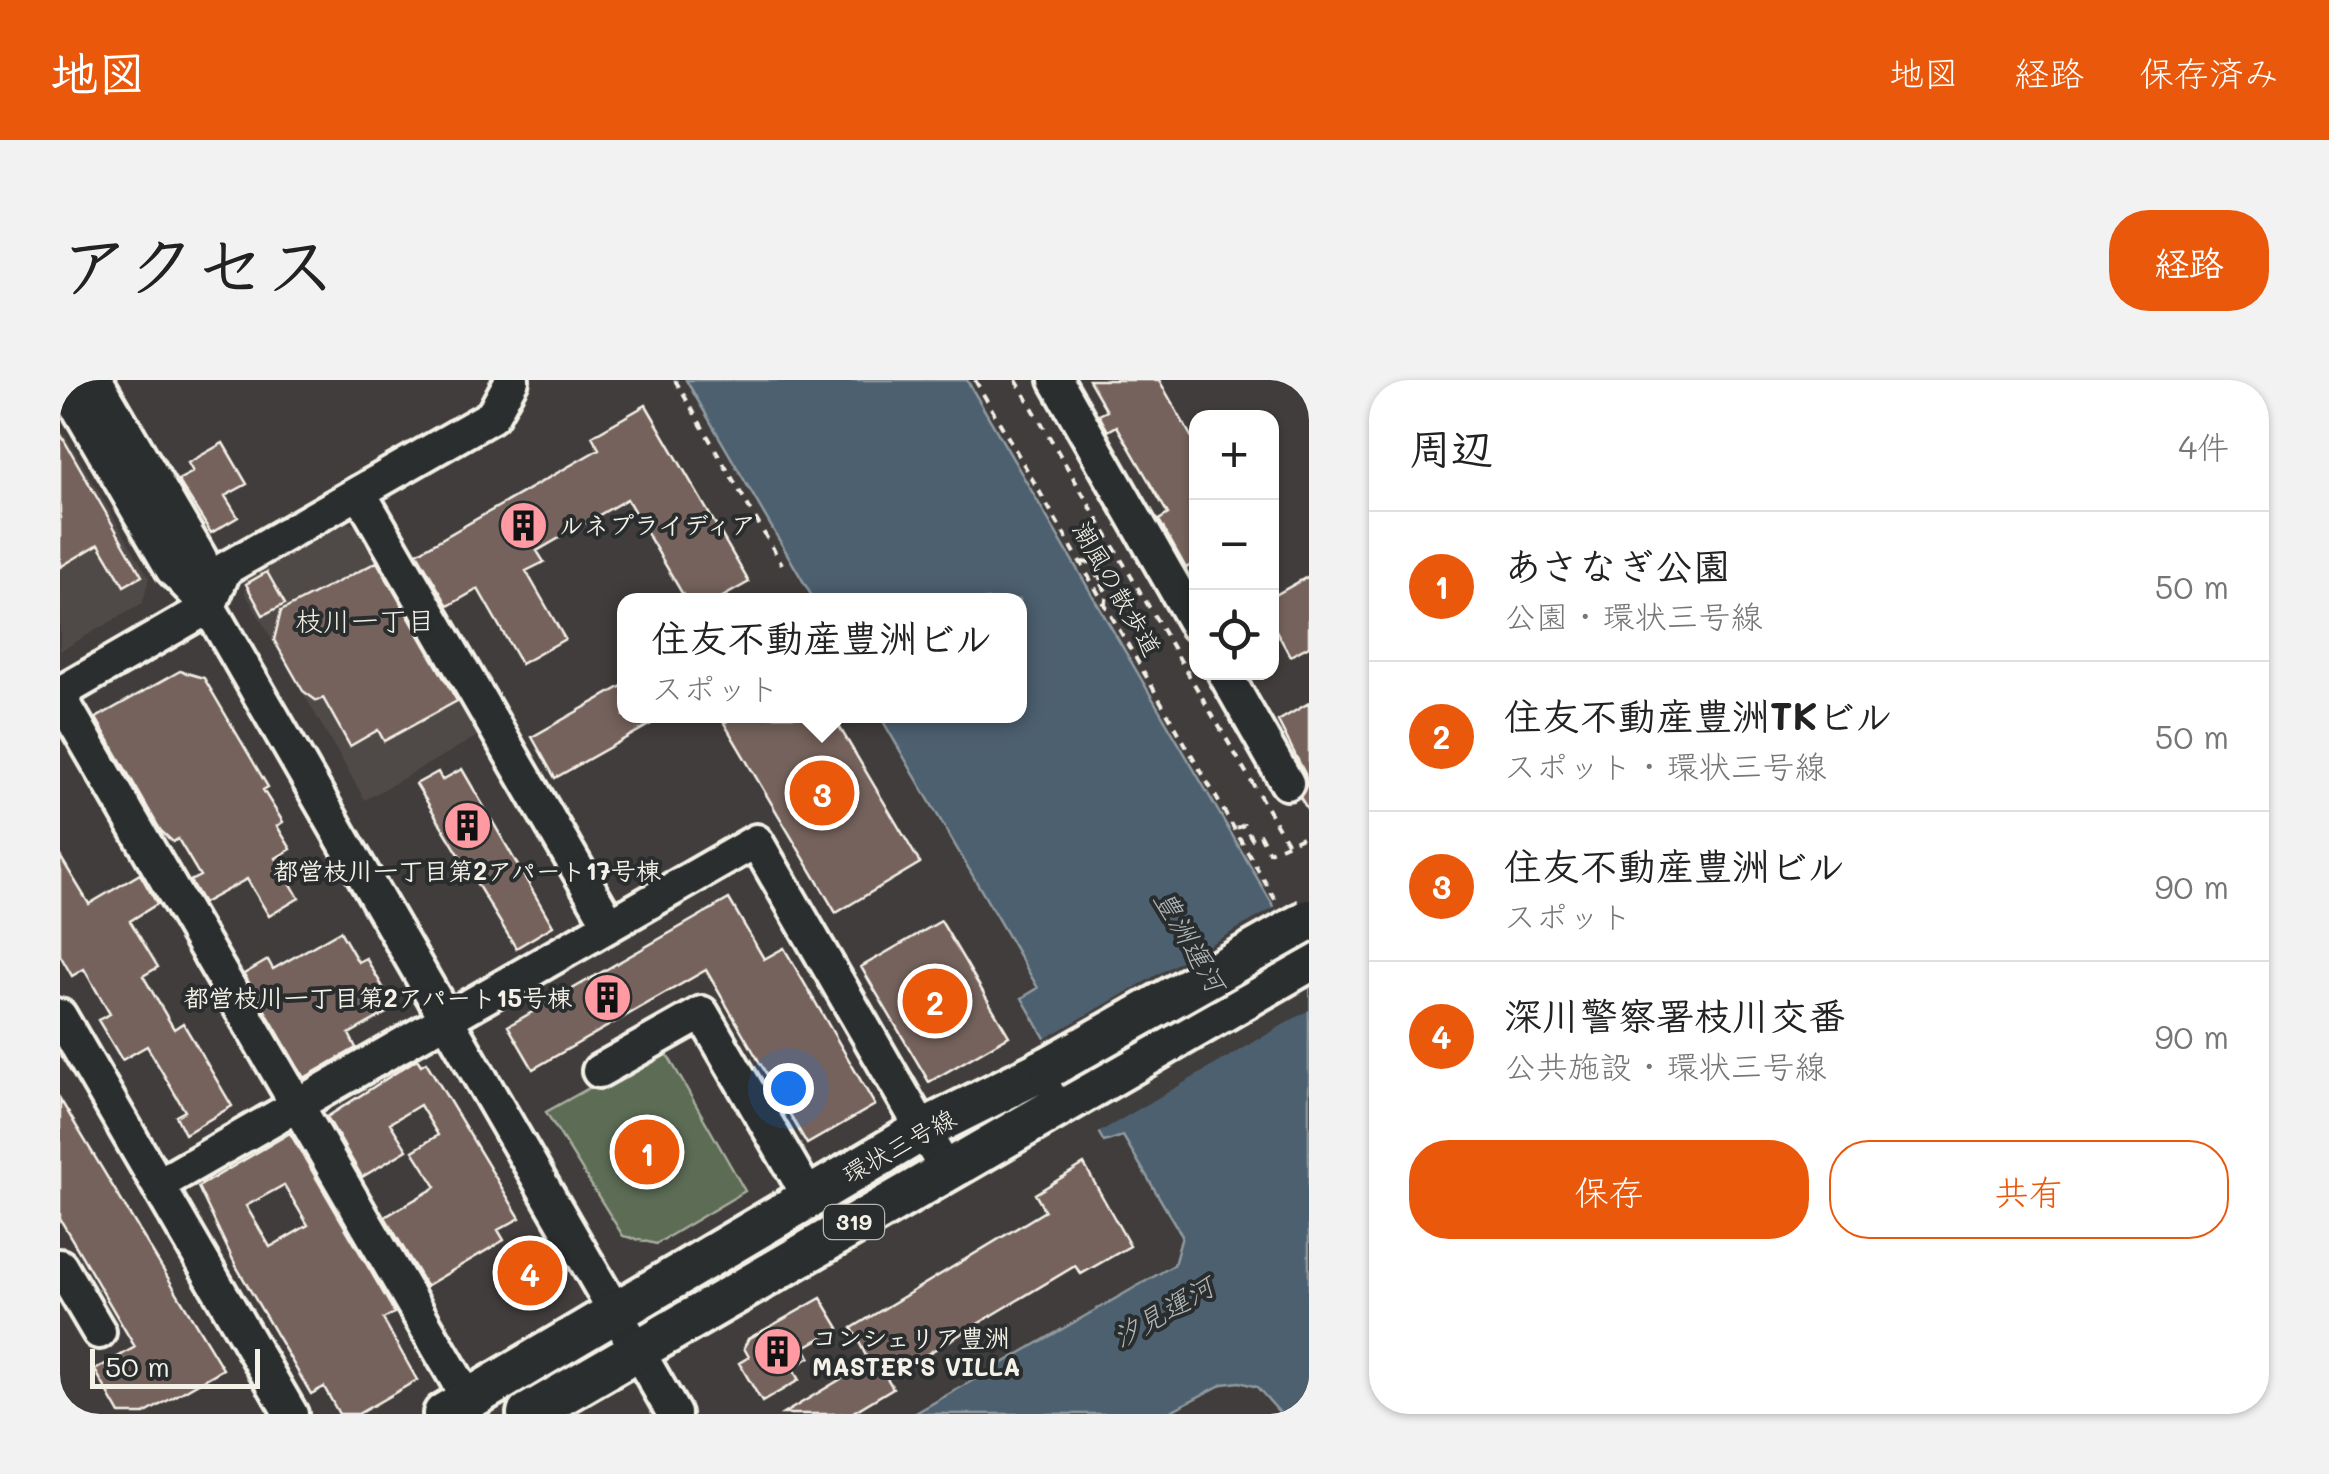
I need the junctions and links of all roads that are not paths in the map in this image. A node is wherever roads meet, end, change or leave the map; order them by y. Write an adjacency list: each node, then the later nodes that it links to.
1 (62, 380): 6 (street)
2 (96, 380): 6 (street)
3 (1056, 380): 7 (street)
4 (509, 381): 5 (street)
5 (359, 492): 6 (street); 12 (street)
6 (209, 607): 9 (street); 14 (street)
7 (1189, 614)
8 (1229, 680): 10 (street)
9 (60, 695): 18 (street)
10 (1287, 783)
11 (1309, 920): 17 (main road, 環状三号線 / 319, bridge)
12 (610, 925): 14 (street); 19 (street)
13 (1309, 961): 17 (main road, 環状三号線 / 319)
14 (446, 1018): 18 (street); 24 (street)
15 (61, 1021): 21 (street)
16 (599, 1071): 22 (street)
17 (1061, 1082): 19 (main road, 環状三号線 / 319); 20 (main road, 環状三号線 / 319)
18 (297, 1106): 21 (street); 27 (street)
19 (923, 1130): 20 (street); 22 (main road, 環状三号線 / 319)
20 (946, 1170): 26 (main road, 環状三号線 / 319)
21 (158, 1185): 28 (street)
22 (809, 1197): 24 (main road, 環状三号線 / 319)
23 (60, 1266): 25 (street)
24 (616, 1310): 26 (street); 27 (main road, 環状三号線 / 319)
25 (98, 1332)
26 (638, 1347): 29 (main road, 環状三号線 / 319); 30 (street)
27 (456, 1406)
28 (291, 1414)
29 (528, 1414)
30 (674, 1414)

